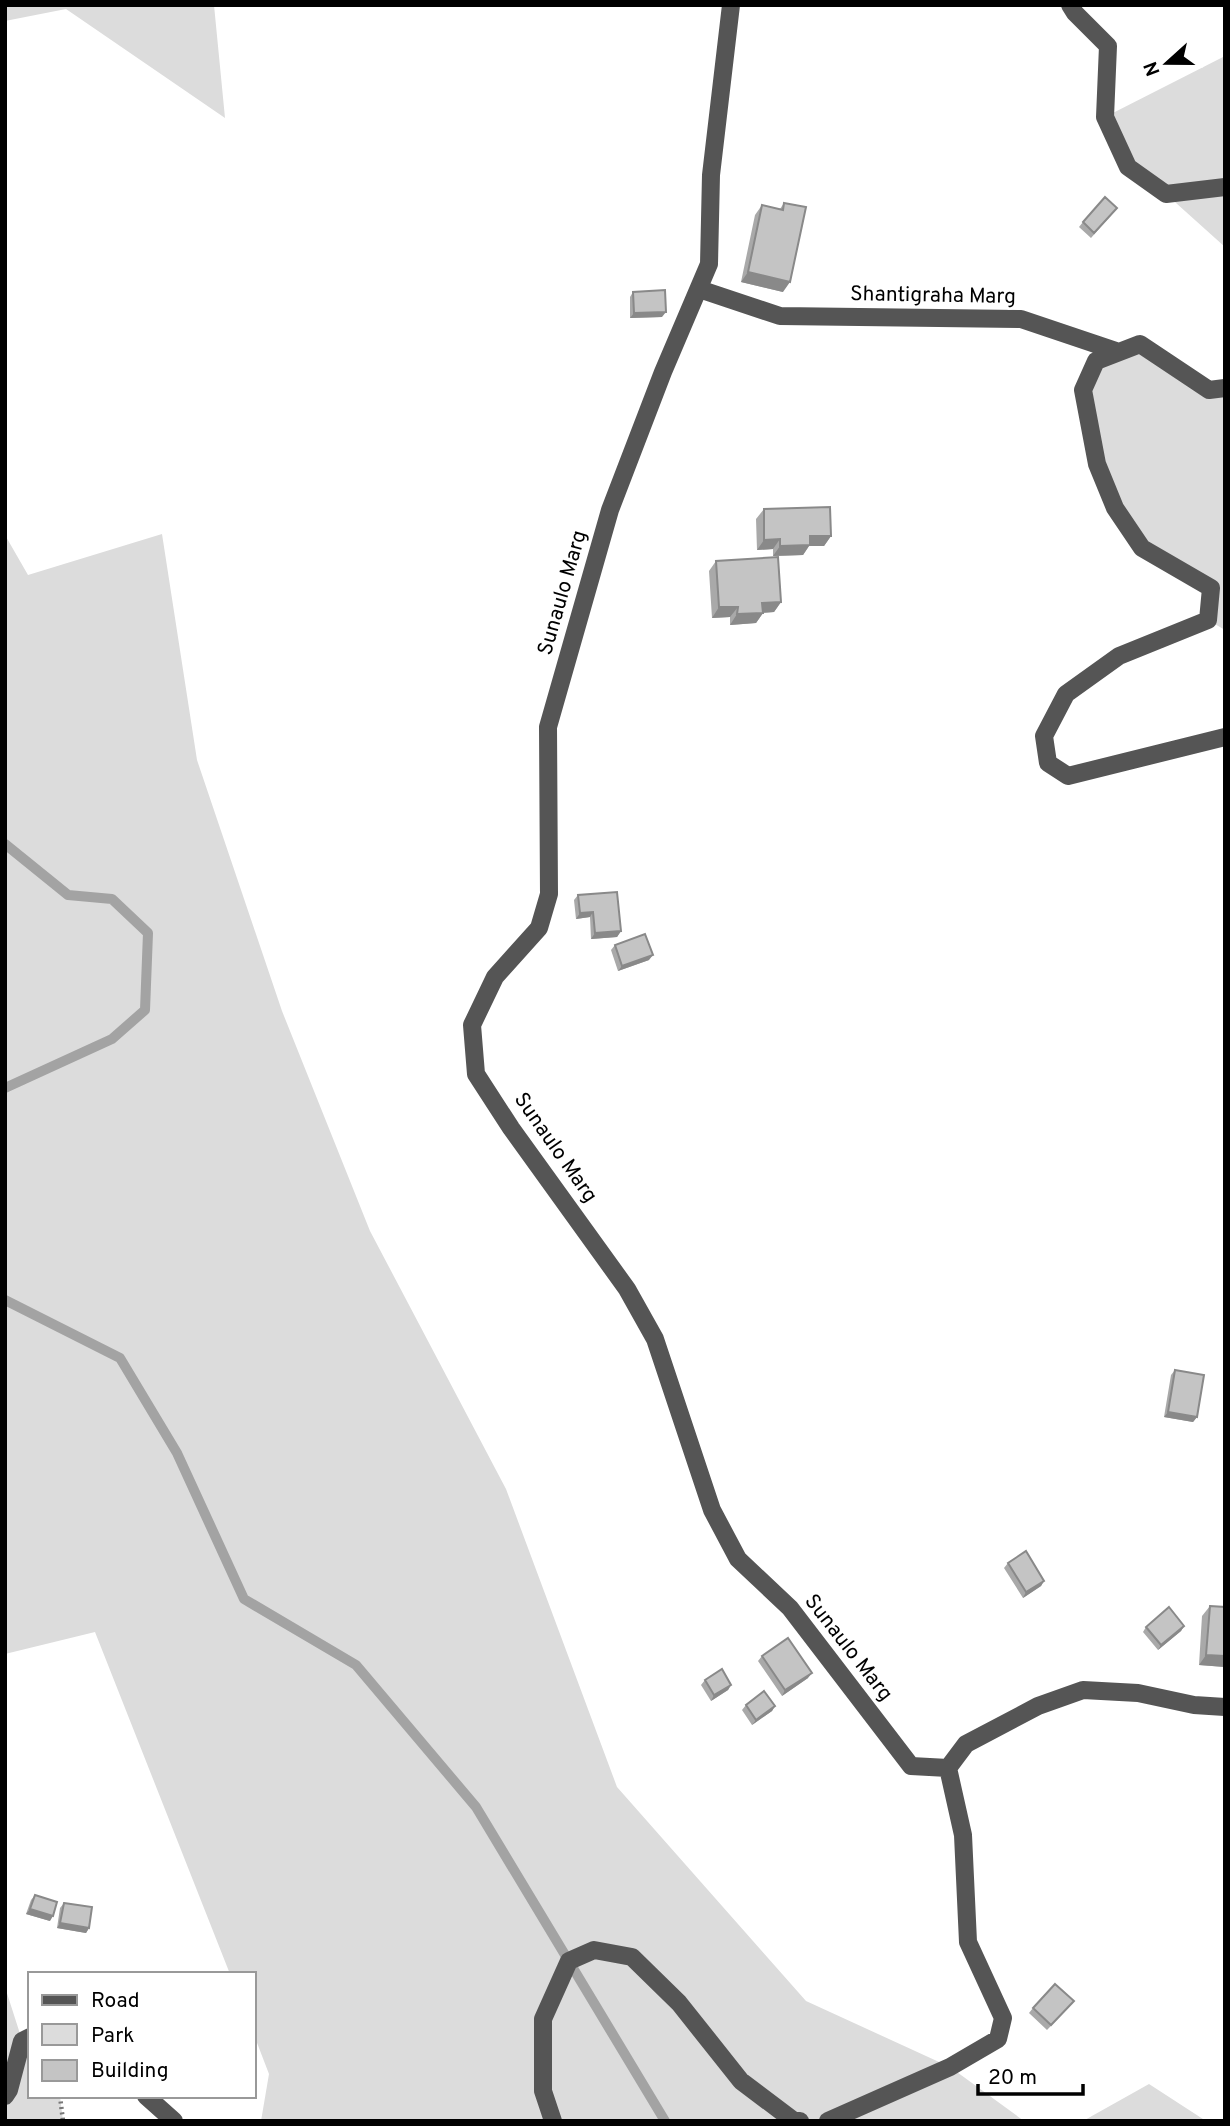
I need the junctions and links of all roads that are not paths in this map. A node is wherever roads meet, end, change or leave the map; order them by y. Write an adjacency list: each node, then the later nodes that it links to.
1 (731, 5): 4 (street, Sunaulo Marg)
2 (1070, 5): 3 (street)
3 (1225, 187)
4 (699, 289): 5 (street, Shantigraha Marg); 9 (street, Sunaulo Marg)
5 (1119, 352): 6 (street); 7 (street)
6 (1225, 388)
7 (1225, 737)
8 (1225, 1707): 9 (street)
9 (948, 1768): 16 (street)
10 (26, 2039): 11 (street)
11 (5, 2096)
12 (148, 2098): 13 (street)
13 (174, 2121)
14 (553, 2121): 15 (street)
15 (800, 2121)
16 (828, 2121)

